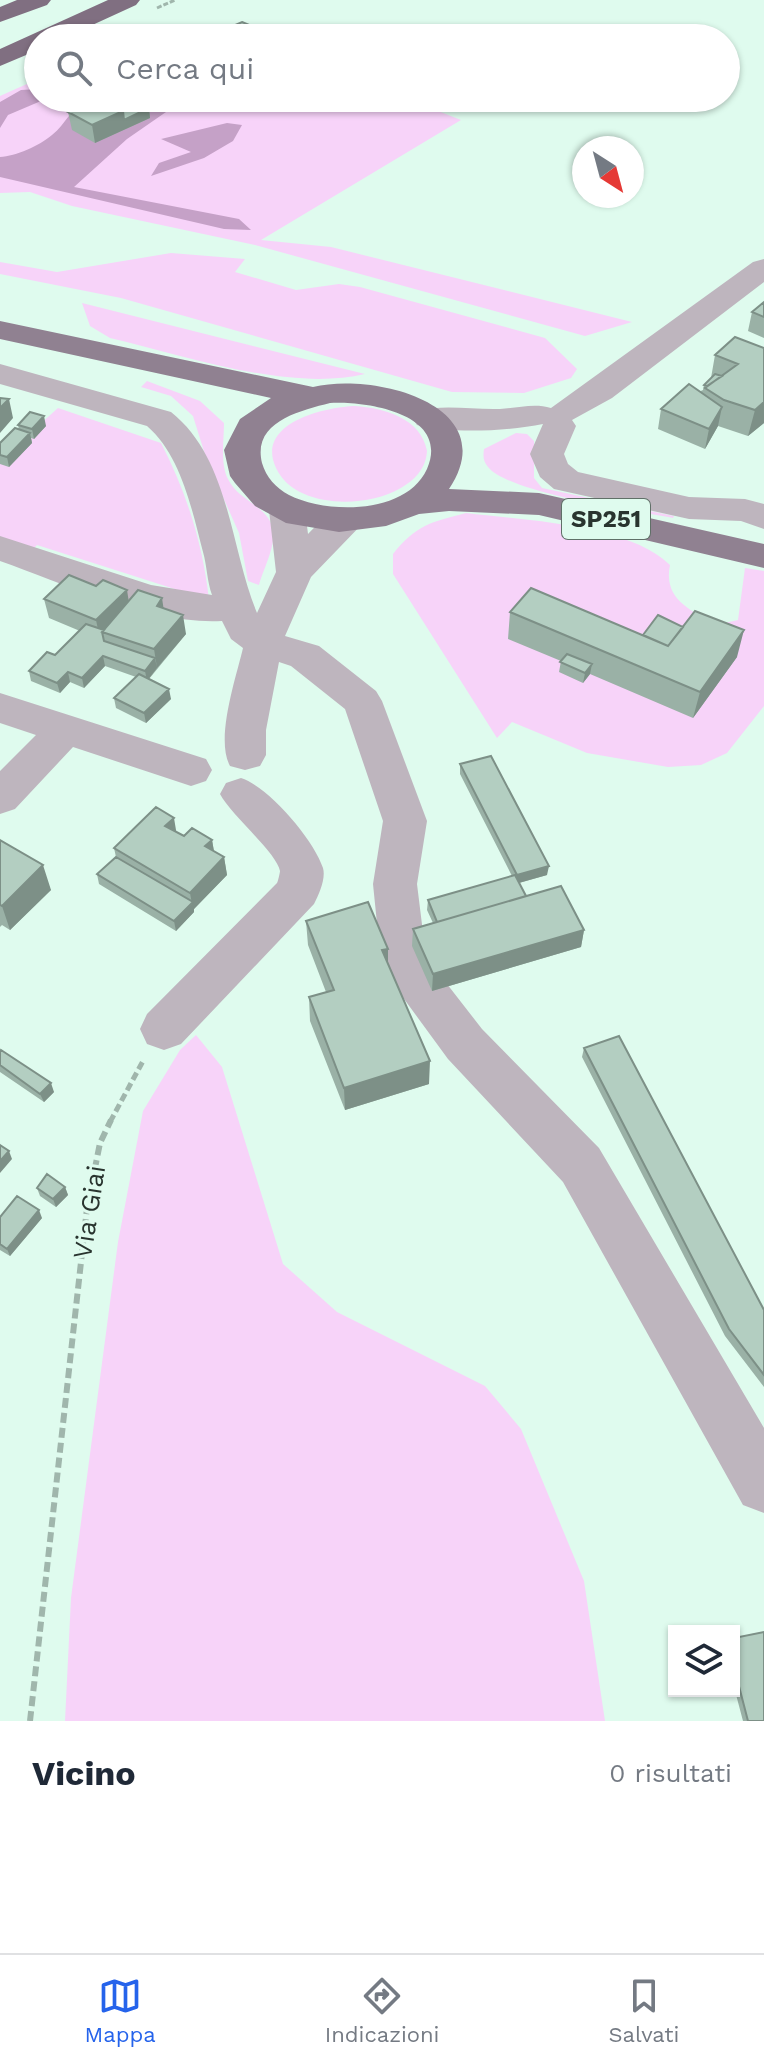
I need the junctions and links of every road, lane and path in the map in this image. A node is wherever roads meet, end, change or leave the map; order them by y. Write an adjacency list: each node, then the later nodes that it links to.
1 (39, 0): 3 (highway)
2 (128, 0): 4 (highway)
3 (0, 15)
4 (75, 24)
5 (24, 47): 6 (highway)
6 (0, 58)
7 (764, 268): 12 (street)
8 (0, 330): 9 (main road)
9 (166, 367): 11 (main road); 14 (main road)
10 (0, 374): 23 (street)
11 (309, 396): 13 (main road); 14 (main road)
12 (555, 417): 13 (street); 20 (street)
13 (429, 418): 15 (main road)
14 (250, 430): 18 (main road)
15 (448, 452): 16 (main road); 17 (main road, SP251)
16 (412, 503): 17 (main road, SP251); 19 (main road)
17 (539, 504): 20 (main road, SP251)
18 (287, 510): 19 (main road); 22 (street)
19 (348, 520): 22 (street)
20 (748, 525)
21 (0, 548): 23 (street)
22 (295, 572): 23 (street)
23 (248, 625): 26 (street); 29 (street)
24 (0, 708): 25 (street)
25 (65, 730): 26 (street); 27 (street)
26 (243, 775): 28 (street)
27 (0, 798)
28 (164, 1029): 30 (path, Via Giai)
29 (764, 1484)
30 (30, 1721)

